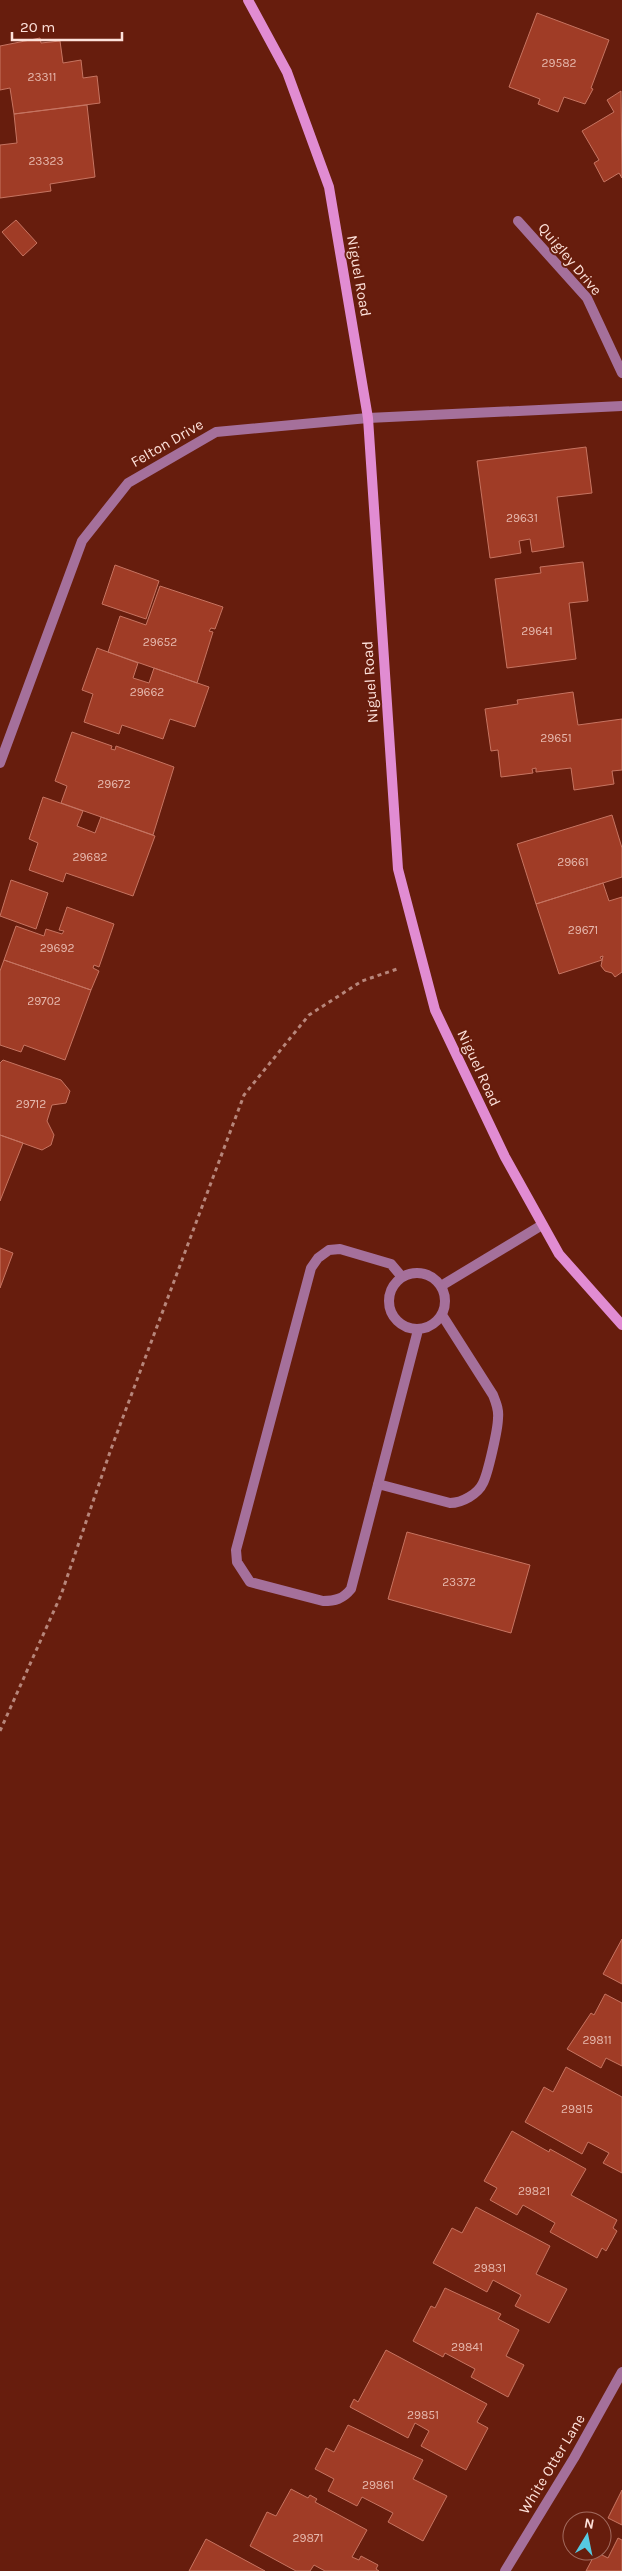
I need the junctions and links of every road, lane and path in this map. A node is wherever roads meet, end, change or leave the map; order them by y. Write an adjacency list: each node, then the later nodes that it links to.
1 (248, 0): 5 (main road, Niguel Road)
2 (518, 221): 3 (street, Quigley Drive)
3 (622, 373)
4 (622, 406): 5 (street, Felton Drive)
5 (368, 418): 6 (street, Felton Drive); 7 (main road, Niguel Road)
6 (0, 763)
7 (422, 961): 8 (main road, Niguel Road); 15 (path)
8 (542, 1225): 10 (street); 12 (main road, Niguel Road)
9 (402, 1277): 10 (street); 13 (street); 14 (street)
10 (441, 1286): 11 (street)
11 (442, 1315): 13 (street); 14 (street)
12 (622, 1325)
13 (418, 1330): 14 (street)
14 (378, 1484)
15 (0, 1731)
16 (622, 2372): 17 (street, White Otter Lane)
17 (505, 2571)

